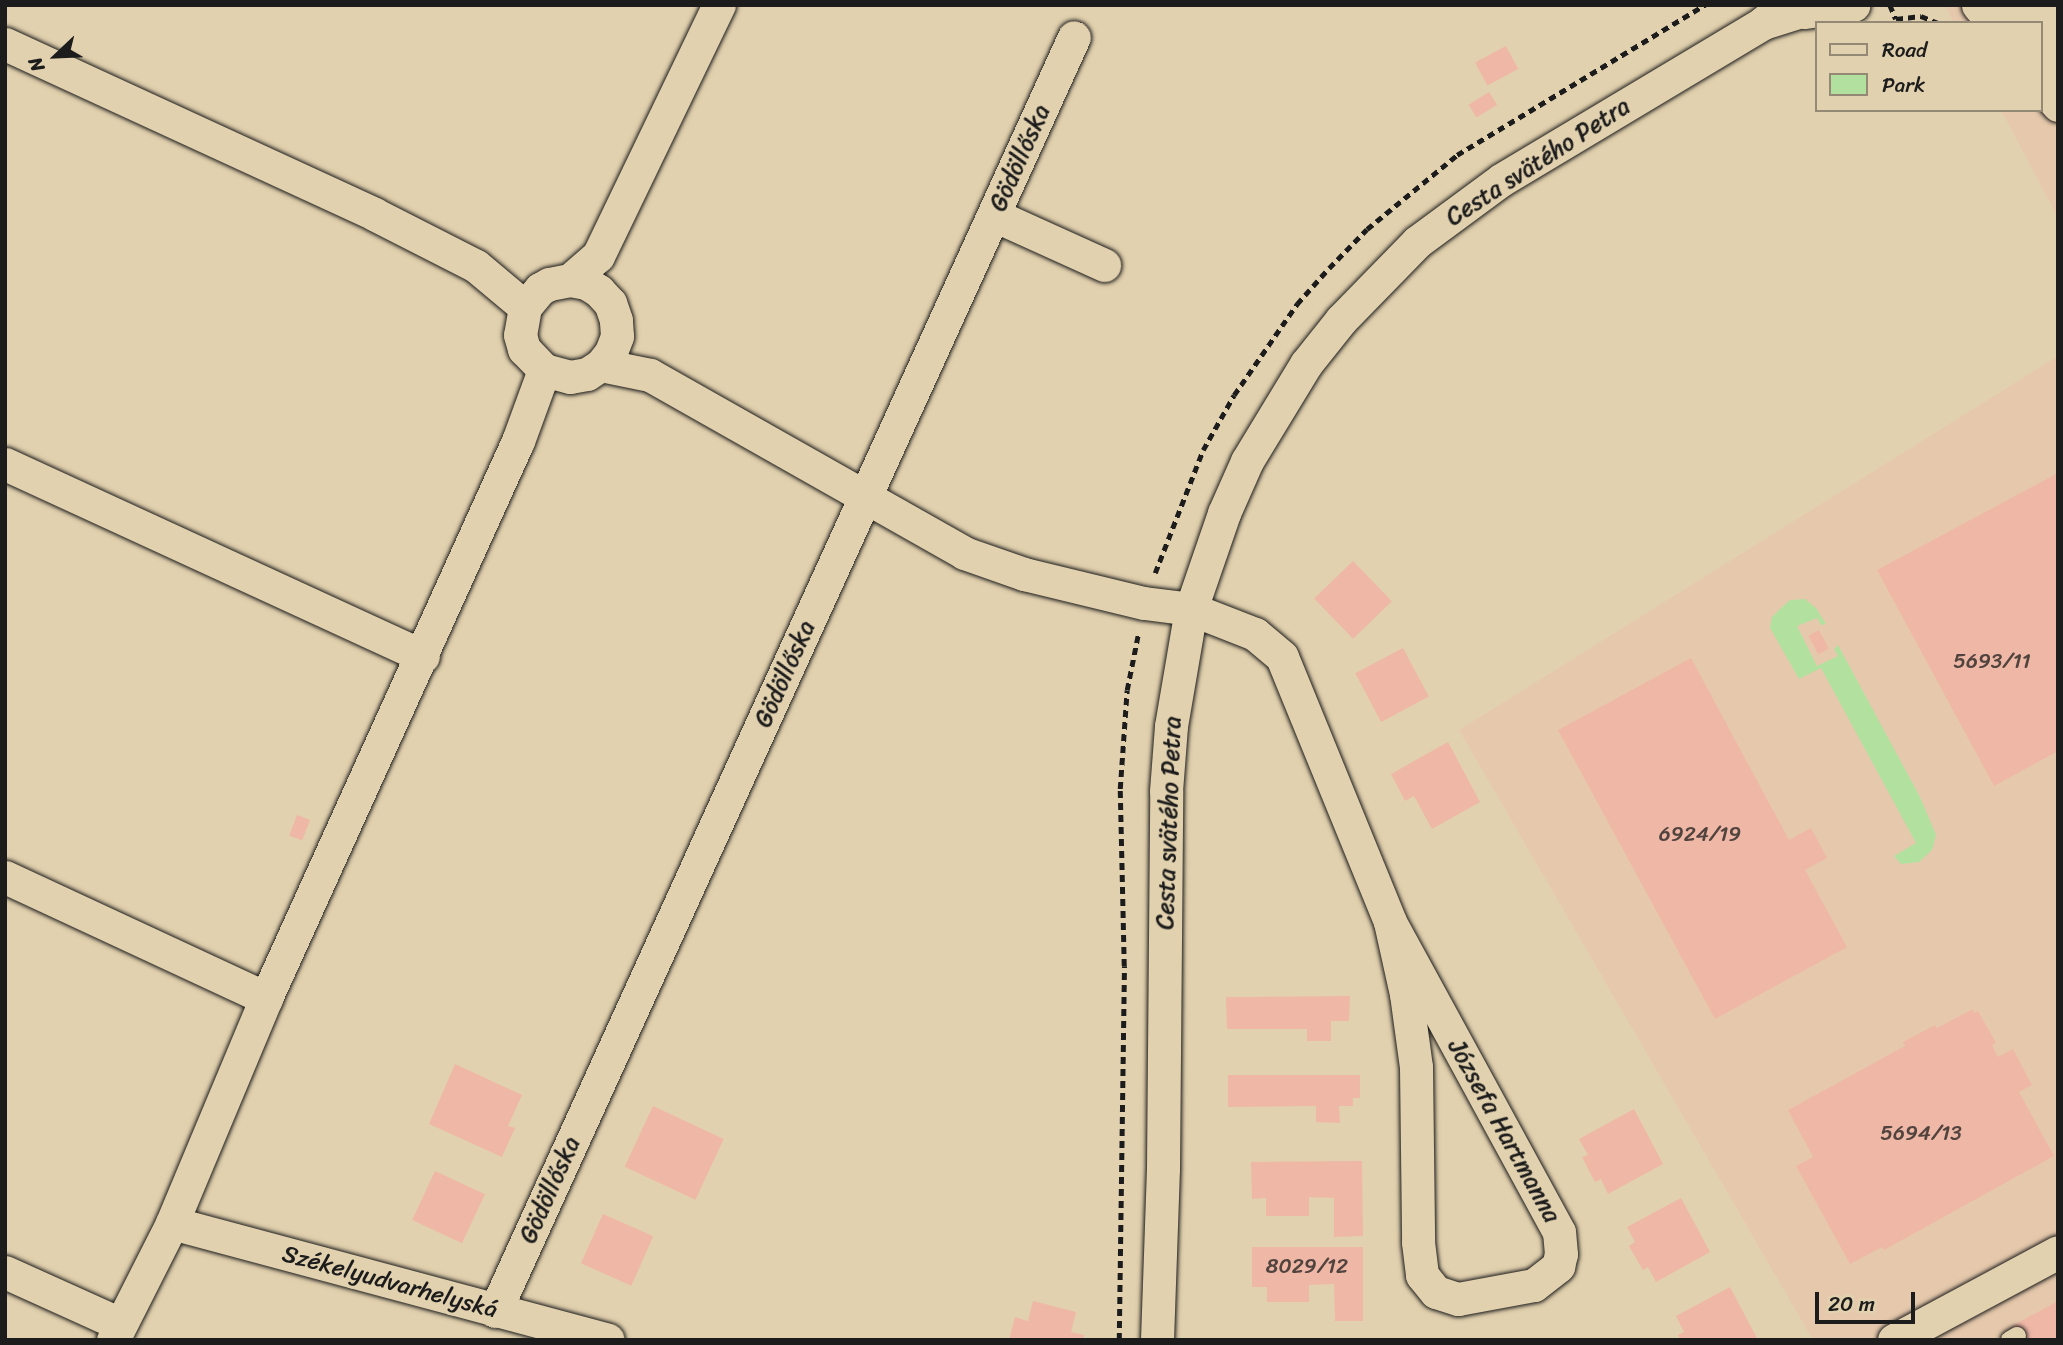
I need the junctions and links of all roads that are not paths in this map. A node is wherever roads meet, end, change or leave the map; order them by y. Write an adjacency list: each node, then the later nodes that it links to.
1 (719, 5): 19 (street)
2 (1853, 5): 6 (street)
3 (1978, 5): 7 (street)
4 (2007, 5): 8 (main road)
5 (2046, 5): 9 (main road)
6 (1793, 11): 27 (street, Cesta svätého Petra)
7 (1991, 21)
8 (2018, 21)
9 (2058, 31)
10 (1074, 37): 16 (street, Gödöllőska)
11 (5, 44): 18 (street)
12 (2042, 56): 13 (main road)
13 (2058, 78)
14 (2042, 87): 15 (street)
15 (2058, 105)
16 (994, 215): 17 (street); 26 (street, Gödöllőska)
17 (1104, 265)
18 (476, 266): 19 (street); 20 (street)
19 (573, 285): 20 (street); 21 (street)
20 (525, 307): 23 (street)
21 (616, 320): 22 (street); 24 (street)
22 (601, 365): 23 (street); 24 (street)
23 (557, 374): 28 (street)
24 (650, 376): 26 (street, Józsefa Hartmanna)
25 (5, 464): 28 (street)
26 (865, 498): 27 (street, Józsefa Hartmanna); 35 (street, Gödöllőska)
27 (1191, 609): 30 (street, Józsefa Hartmanna); 38 (street, Cesta svätého Petra)
28 (423, 656): 31 (street)
29 (5, 877): 31 (street)
30 (1390, 922): 30 (street, Józsefa Hartmanna)
31 (266, 998): 32 (street)
32 (172, 1223): 35 (street, Székelyudvarhelyská); 36 (street)
33 (2058, 1252): 39 (street)
34 (5, 1272): 36 (street)
35 (495, 1311): 37 (street, Székelyudvarhelyská)
36 (116, 1332)
37 (608, 1340)
38 (1157, 1340)
39 (1894, 1340)

